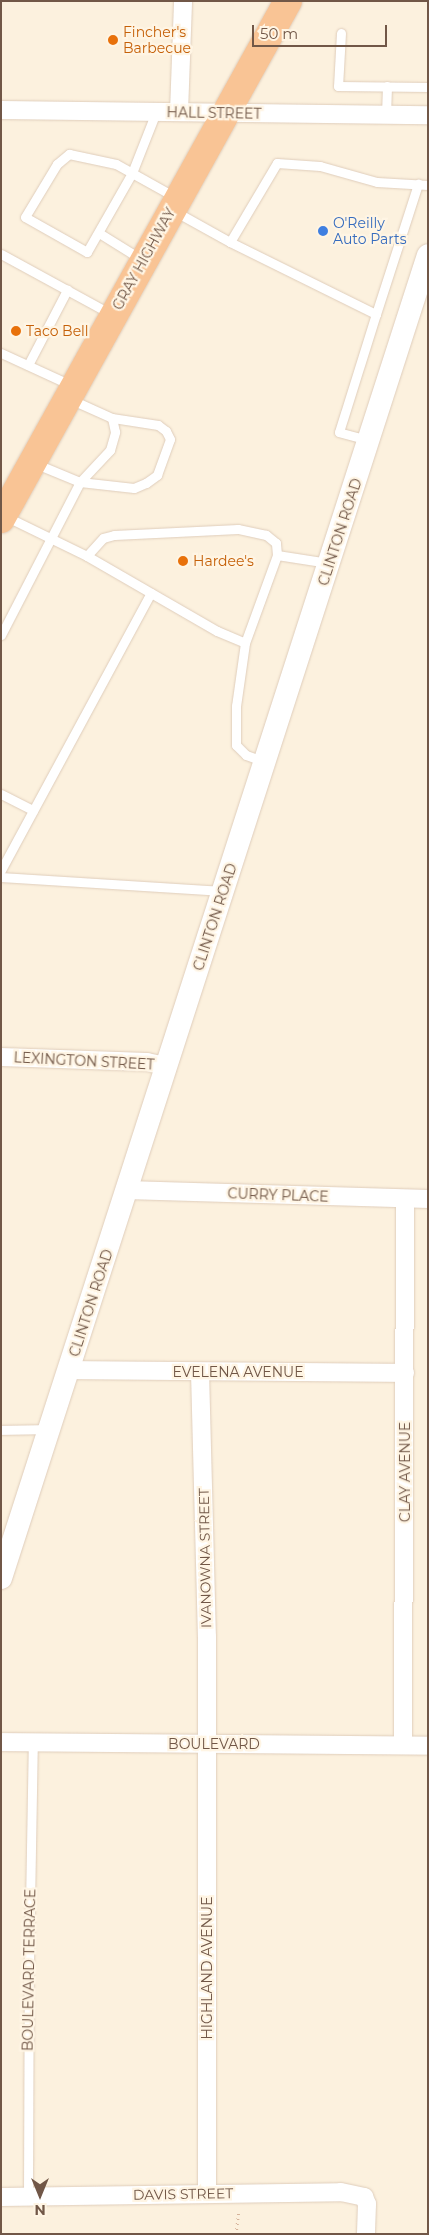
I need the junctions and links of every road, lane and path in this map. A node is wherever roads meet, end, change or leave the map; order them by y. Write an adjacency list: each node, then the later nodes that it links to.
1 (183, 1): 8 (street)
2 (288, 1): 9 (highway, GRAY HIGHWAY)
3 (341, 33): 4 (lane)
4 (387, 86): 5 (lane); 10 (lane)
5 (428, 87)
6 (1, 110): 7 (street, HALL STREET)
7 (156, 112): 8 (street, HALL STREET); 12 (lane)
8 (179, 112): 9 (street, HALL STREET)
9 (224, 114): 10 (street, HALL STREET); 14 (highway, GRAY HIGHWAY)
10 (386, 115): 11 (street, HALL STREET)
11 (428, 116)
12 (132, 174): 14 (lane); 15 (lane); 15 (lane)
13 (423, 185): 16 (lane); 21 (lane)
14 (174, 204): 16 (lane); 19 (highway, GRAY HIGHWAY)
15 (99, 233): 19 (lane)
16 (230, 242): 21 (lane)
17 (1, 254): 20 (lane)
18 (428, 256): 27 (street, CLINTON ROAD)
19 (144, 260): 22 (highway, GRAY HIGHWAY)
20 (67, 290): 22 (lane); 24 (lane)
21 (376, 314): 27 (lane)
22 (113, 315): 25 (highway, GRAY HIGHWAY)
23 (1, 353): 24 (lane)
24 (28, 365): 25 (lane)
25 (71, 392): 26 (lane); 28 (highway, GRAY HIGHWAY)
26 (112, 418): 29 (lane); 29 (lane)
27 (369, 440): 34 (street, CLINTON ROAD)
28 (32, 462): 29 (lane); 30 (highway, GRAY HIGHWAY)
29 (80, 482): 31 (lane)
30 (4, 507): 31 (lane)
31 (51, 538): 33 (lane); 36 (lane)
32 (277, 555): 33 (lane); 34 (lane); 37 (lane)
33 (87, 556): 35 (lane)
34 (330, 564): 38 (street, CLINTON ROAD)
35 (151, 593): 37 (lane); 40 (lane)
36 (1, 635)
37 (246, 643): 38 (lane)
38 (265, 762): 44 (street, CLINTON ROAD)
39 (1, 794): 40 (lane)
40 (34, 810): 41 (lane)
41 (5, 853): 42 (lane)
42 (1, 870)
43 (1, 877): 44 (lane)
44 (223, 891): 46 (street, CLINTON ROAD)
45 (1, 1057): 46 (street, LEXINGTON STREET)
46 (166, 1066): 47 (street, CLINTON ROAD)
47 (127, 1190): 48 (street, CURRY PLACE); 50 (street, CLINTON ROAD)
48 (405, 1199): 49 (street, CURRY PLACE); 52 (street, CLAY AVENUE)
49 (428, 1199)
50 (70, 1370): 51 (street, EVELENA AVENUE); 53 (street, CLINTON ROAD)
51 (200, 1372): 52 (street, EVELENA AVENUE); 58 (street, IVANOWNA STREET)
52 (405, 1373): 59 (street, CLAY AVENUE)
53 (50, 1429): 54 (lane); 55 (street, CLINTON ROAD)
54 (1, 1430)
55 (1, 1578)
56 (1, 1742): 57 (street, BOULEVARD)
57 (34, 1742): 58 (street, BOULEVARD); 64 (lane, BOULEVARD TERRACE)
58 (207, 1744): 59 (street, BOULEVARD); 61 (street, HIGHLAND AVENUE)
59 (403, 1745): 60 (street, BOULEVARD)
60 (428, 1746)
61 (207, 2193): 62 (street, DAVIS STREET); 64 (street, DAVIS STREET)
62 (241, 2193): 65 (path); 66 (street, DAVIS STREET)
63 (1, 2197): 64 (street, DAVIS STREET)
64 (28, 2197)
65 (236, 2234)
66 (366, 2234)

